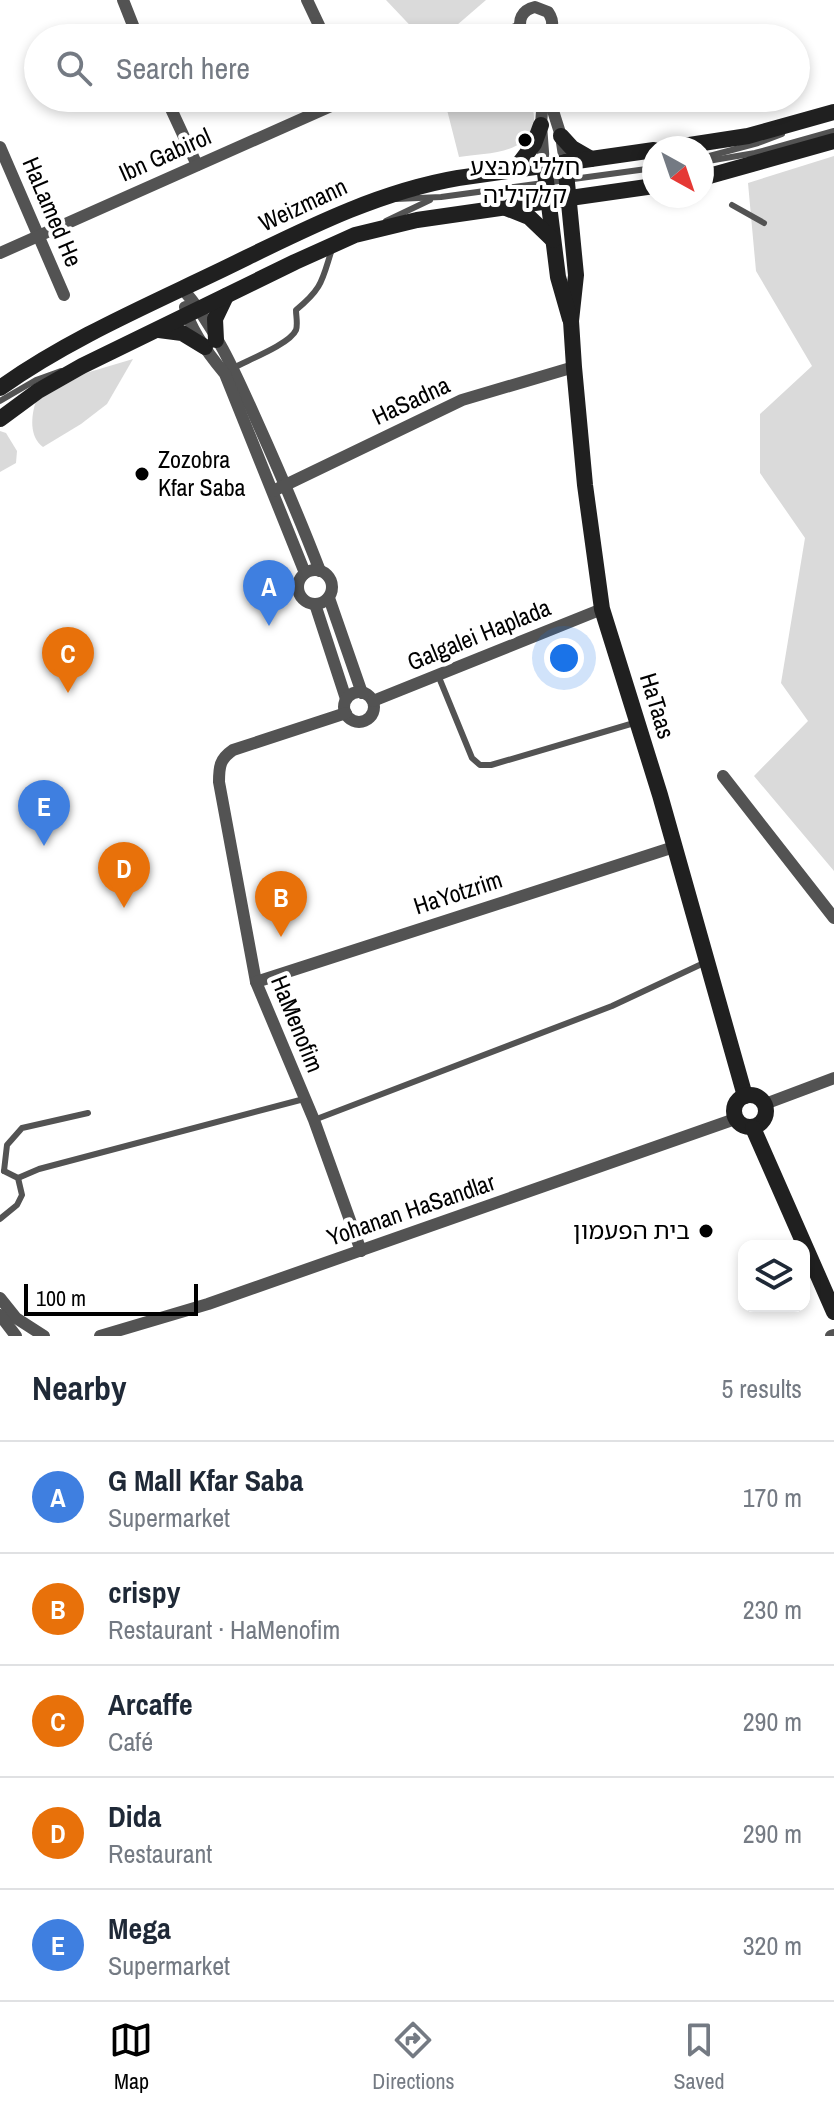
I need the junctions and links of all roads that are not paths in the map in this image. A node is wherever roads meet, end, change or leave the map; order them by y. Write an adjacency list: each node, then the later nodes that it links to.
1 (123, 0): 6 (street)
2 (307, 0): 7 (street)
3 (515, 0): 5 (street)
4 (536, 4): 5 (street); 9 (street)
5 (523, 13): 8 (street)
6 (132, 24)
7 (318, 24)
8 (521, 24)
9 (552, 24)
10 (172, 112): 26 (street)
11 (317, 112): 26 (street, Ibn Gabirol)
12 (542, 112): 16 (street)
13 (553, 112): 18 (street)
14 (834, 112): 15 (main road)
15 (806, 121): 19 (main road); 23 (lane)
16 (541, 125): 28 (main road); 30 (street)
17 (834, 131): 24 (lane)
18 (561, 136): 25 (main road); 29 (street)
19 (714, 141)
20 (834, 141): 31 (main road)
21 (0, 147): 43 (street, HaLamed He)
22 (642, 152): 25 (main road, Weizmann)
23 (714, 156)
24 (714, 158)
25 (591, 159): 29 (main road, Weizmann)
26 (197, 165): 43 (street, Ibn Gabirol)
27 (642, 168): 29 (lane)
28 (515, 169): 30 (main road, Weizmann); 35 (main road, Weizmann)
29 (566, 171): 30 (main road, Weizmann); 36 (main road, HaTaas)
30 (545, 173): 34 (lane); 37 (main road, HaTaas)
31 (714, 175)
32 (642, 188): 33 (main road, Weizmann)
33 (605, 194): 36 (main road, Weizmann); 42 (main road)
34 (441, 197): 35 (lane); 41 (lane)
35 (376, 199): 47 (main road, Weizmann)
36 (569, 199): 37 (main road, Weizmann); 42 (main road, HaTaas)
37 (549, 202): 39 (main road, Weizmann); 44 (main road, HaTaas)
38 (732, 205): 40 (lane)
39 (505, 207): 41 (main road, Weizmann); 44 (main road)
40 (764, 223)
41 (371, 230): 45 (main road, Weizmann)
42 (572, 230): 51 (main road, HaTaas)
43 (38, 236): 46 (street, Ibn Gabirol); 48 (street, HaLamed He)
44 (553, 240): 51 (main road, HaTaas)
45 (334, 244): 49 (main road, Weizmann); 56 (lane)
46 (0, 253)
47 (182, 288): 50 (street); 57 (main road, Weizmann)
48 (64, 295)
49 (227, 295): 50 (main road, Weizmann); 53 (main road)
50 (193, 312): 52 (main road, Weizmann); 53 (street)
51 (571, 321): 55 (main road, HaTaas)
52 (157, 330): 53 (main road); 54 (main road, Weizmann)
53 (212, 350): 56 (street); 56 (street); 61 (street)
54 (82, 366): 58 (lane); 59 (main road, Weizmann)
55 (574, 367): 60 (street, HaSadna); 66 (main road, HaTaas)
56 (233, 368): 60 (street)
57 (0, 388)
58 (0, 401)
59 (0, 419)
60 (286, 486): 61 (street, HaSadna); 62 (street)
61 (273, 491): 63 (street)
62 (320, 571): 63 (street); 64 (street)
63 (305, 573): 65 (street)
64 (329, 598): 65 (street); 68 (street)
65 (315, 604): 69 (street)
66 (602, 609): 67 (street, Galgalei Haplada); 72 (main road, HaTaas)
67 (438, 675): 70 (street, Galgalei Haplada); 72 (lane)
68 (362, 693): 69 (street); 70 (street)
69 (346, 699): 71 (street)
70 (373, 701): 71 (street)
71 (346, 713): 77 (street, HaMenofim)
72 (637, 722): 74 (main road, HaTaas)
73 (723, 776): 75 (street)
74 (674, 847): 76 (main road, HaTaas); 77 (street, HaYotzrim)
75 (834, 918)
76 (706, 962): 79 (main road, HaTaas); 84 (lane)
77 (256, 982): 80 (street, HaMenofim)
78 (834, 1078): 81 (street)
79 (745, 1096): 81 (main road); 83 (main road)
80 (304, 1099): 84 (street, HaMenofim); 87 (lane)
81 (765, 1104): 85 (main road)
82 (88, 1113): 86 (lane)
83 (735, 1119): 85 (main road); 90 (street, Yohanan HaSandlar)
84 (314, 1120): 90 (street, HaMenofim)
85 (753, 1128): 92 (main road)
86 (2, 1171): 87 (lane)
87 (18, 1178): 88 (lane)
88 (4, 1212): 89 (lane)
89 (0, 1219)
90 (361, 1251): 96 (street, Yohanan HaSandlar)
91 (0, 1298): 95 (street)
92 (834, 1312)
93 (0, 1315): 94 (street)
94 (16, 1336)
95 (44, 1336)
96 (100, 1336)

